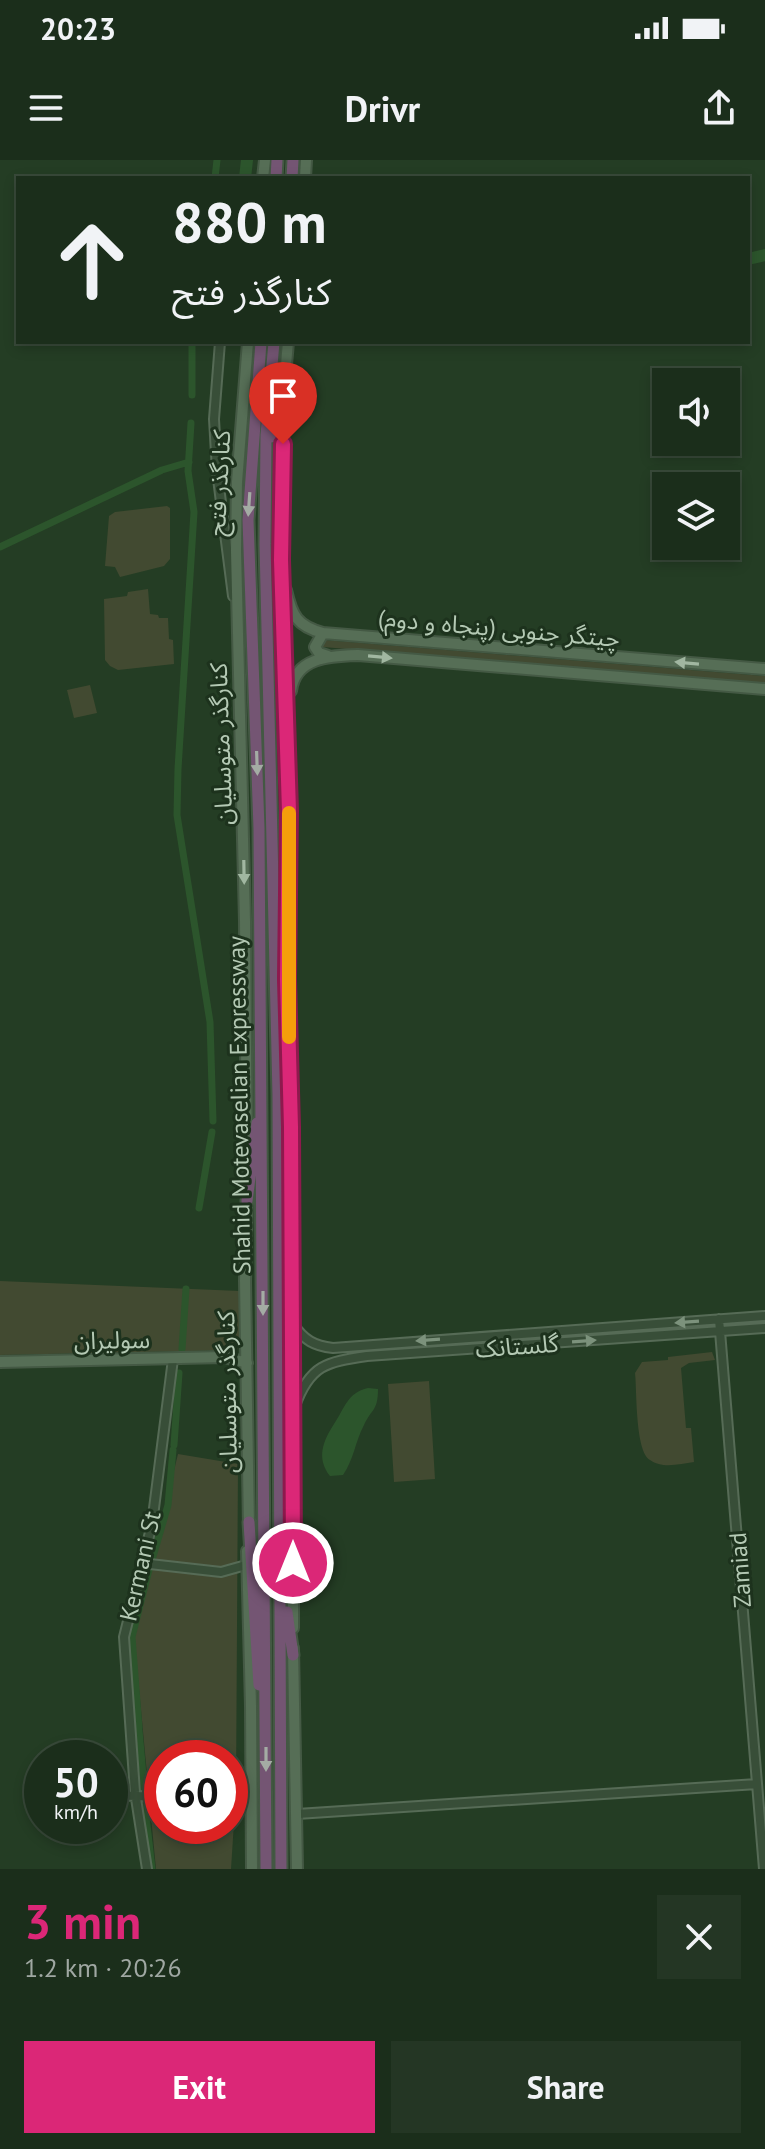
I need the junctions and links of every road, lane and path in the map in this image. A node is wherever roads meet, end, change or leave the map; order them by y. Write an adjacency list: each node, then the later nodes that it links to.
1 (220, 344): 9 (street)
2 (248, 344): 9 (main road, کنارگذر فتح)
3 (261, 344): 16 (highway, Shahid Motevaselian Expressway, one-way to 16)
4 (274, 344): 7 (highway, Shahid Motevaselian Expressway)
5 (288, 344): 6 (main road)
6 (284, 384): 7 (highway); 8 (main road)
7 (266, 461): 17 (highway, Shahid Motevaselian Expressway)
8 (281, 560): 10 (main road); 14 (main road)
9 (238, 626): 18 (main road, کنارگذر متوسلیان, one-way to 18)
10 (323, 633): 11 (main road); 12 (main road, چیتگر جنوبی (پنجاه و دوم), one-way to 10)
11 (328, 656): 13 (main road, چیتگر جنوبی (پنجاه و دوم), one-way to 13); 14 (main road)
12 (765, 669)
13 (765, 689)
14 (287, 717): 15 (main road)
15 (287, 979): 17 (highway); 21 (main road)
16 (262, 1095): 18 (highway); 37 (highway, Shahid Motevaselian Expressway, one-way to 37)
17 (278, 1095): 34 (highway, Shahid Motevaselian Expressway)
18 (247, 1201): 25 (main road, کنارگذر متوسلیان)
19 (765, 1316): 20 (street, گلستانک)
20 (719, 1319): 23 (street, Zamiad); 24 (street, گلستانک, one-way to 24)
21 (293, 1324): 24 (street, گلستانک); 31 (main road)
22 (765, 1328): 23 (street, گلستانک)
23 (722, 1331): 26 (street, گلستانک, one-way to 23); 38 (street, Zamiad)
24 (366, 1344): 26 (street)
25 (247, 1345): 27 (main road); 30 (main road, کنارگذر متوسلیان)
26 (367, 1356): 31 (street, گلستانک)
27 (225, 1357): 28 (main road, سولیران); 30 (main road)
28 (173, 1359): 29 (main road, سولیران); 33 (street, Kermani St)
29 (0, 1362)
30 (247, 1363): 32 (main road, کنارگذر متوسلیان)
31 (294, 1408): 36 (main road)
32 (249, 1522): 35 (main road, کنارگذر متوسلیان); 37 (highway)
33 (141, 1563): 35 (street); 40 (street, Kermani St)
34 (281, 1563): 36 (highway); 46 (highway, Shahid Motevaselian Expressway)
35 (246, 1565): 44 (main road, کنارگذر متوسلیان)
36 (293, 1655): 42 (main road)
37 (266, 1732): 45 (highway, Shahid Motevaselian Expressway, one-way to 45)
38 (757, 1784): 42 (street); 48 (street, Zamiad)
39 (128, 1796): 40 (street)
40 (136, 1796): 41 (street); 43 (street, Kermani St)
41 (144, 1796)
42 (297, 1814): 47 (main road)
43 (147, 1869)
44 (252, 1869)
45 (266, 1869)
46 (281, 1869)
47 (297, 1869)
48 (764, 1869)

